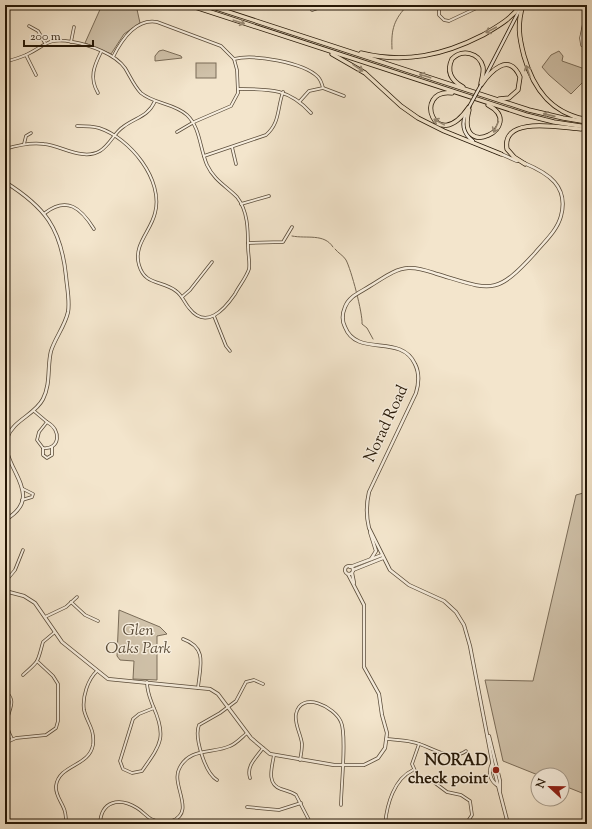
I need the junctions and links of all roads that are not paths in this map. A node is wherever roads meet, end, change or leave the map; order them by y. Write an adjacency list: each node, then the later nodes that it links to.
1 (189, 5): 14 (highway, one-way to 14)
2 (207, 5): 11 (highway)
3 (312, 5): 4 (street)
4 (326, 5)
5 (439, 5): 6 (street)
6 (483, 5)
7 (522, 5): 11 (highway, one-way to 11); 22 (street, Norad Road); 36 (highway, one-way to 7)
8 (587, 9): 15 (street)
9 (28, 26): 13 (street)
10 (74, 27): 12 (street)
11 (315, 41): 26 (highway, one-way to 11)
12 (71, 42): 13 (street); 16 (street)
13 (45, 43): 17 (street)
14 (310, 45): 30 (highway); 46 (highway, one-way to 46)
15 (582, 45)
16 (101, 52): 18 (street); 27 (street)
17 (26, 55): 20 (street); 21 (street)
18 (113, 57): 19 (street); 32 (street)
19 (234, 59): 23 (street); 24 (street)
20 (5, 62)
21 (36, 75)
22 (481, 85): 26 (highway); 28 (highway); 34 (street, Norad Road, bridge)
23 (323, 88): 29 (street); 33 (street)
24 (238, 90): 25 (street); 37 (street)
25 (283, 92): 33 (street); 44 (street)
26 (473, 92): 28 (highway)
27 (98, 93)
28 (480, 94): 36 (highway, one-way to 28)
29 (344, 96)
30 (470, 98): 31 (highway); 34 (highway, one-way to 30)
31 (478, 100): 34 (highway, one-way to 34); 39 (highway)
32 (155, 101): 37 (street); 42 (street)
33 (300, 101): 35 (street)
34 (469, 107): 46 (street, Norad Road)
35 (311, 113)
36 (587, 121)
37 (194, 122): 40 (street); 47 (street)
38 (77, 126): 42 (street)
39 (587, 128): 49 (highway)
40 (177, 132)
41 (31, 133): 43 (street)
42 (114, 136): 43 (street); 58 (street)
43 (24, 144): 45 (street)
44 (232, 147): 47 (street); 48 (street)
45 (5, 149)
46 (501, 154): 49 (street, Norad Road)
47 (204, 156): 52 (street)
48 (236, 164)
49 (525, 164): 70 (street, Norad Road)
50 (5, 182): 53 (street)
51 (268, 196): 52 (street)
52 (241, 204): 56 (street)
53 (44, 213): 55 (street); 61 (street)
54 (292, 227): 56 (street)
55 (94, 229)
56 (248, 243): 59 (street)
57 (212, 262): 58 (street)
58 (182, 297): 59 (street)
59 (214, 316): 60 (street)
60 (230, 351)
61 (34, 411): 62 (street); 65 (street)
62 (47, 422): 63 (street); 64 (street)
63 (52, 447): 64 (street); 64 (street)
64 (43, 448)
65 (5, 449): 66 (street)
66 (22, 489): 67 (street); 67 (street)
67 (22, 500): 68 (street)
68 (5, 520)
69 (5, 524): 71 (street)
70 (369, 528): 73 (street, Norad Road); 74 (street)
71 (5, 540)
72 (23, 550): 78 (street)
73 (382, 556): 74 (street); 76 (street); 98 (street, Norad Road)
74 (372, 559): 75 (street)
75 (350, 567): 76 (street); 77 (street)
76 (353, 572): 77 (street); 79 (street)
77 (348, 574): 79 (street)
78 (5, 582)
79 (354, 584): 101 (street)
80 (5, 591): 83 (street)
81 (76, 597): 82 (street)
82 (71, 602): 83 (street); 84 (street)
83 (45, 617): 86 (street)
84 (98, 621)
85 (6, 632): 87 (street)
86 (55, 632): 89 (street); 90 (street)
87 (5, 639)
88 (183, 639): 94 (street)
89 (38, 662): 91 (street); 100 (street)
90 (97, 671): 92 (street); 118 (street)
91 (23, 675)
92 (147, 682): 94 (street); 97 (street)
93 (263, 684): 96 (street)
94 (198, 688): 96 (street)
95 (5, 691): 100 (street)
96 (228, 707): 99 (street); 106 (street)
97 (154, 708): 97 (street)
98 (484, 720): 113 (street, Norad Road); 113 (street, Norad Road)
99 (247, 733): 104 (street); 106 (street)
100 (12, 739): 102 (street)
101 (388, 739): 103 (street); 109 (street)
102 (5, 743)
103 (419, 744): 105 (street); 110 (street)
104 (263, 748): 107 (street); 111 (street)
105 (466, 750)
106 (202, 752): 112 (street); 117 (street)
107 (274, 755): 108 (street); 114 (street)
108 (300, 760): 109 (street); 109 (street)
109 (342, 765): 115 (street)
110 (413, 770): 121 (street); 122 (street)
111 (250, 778)
112 (218, 780)
113 (501, 802): 123 (street, Norad Road)
114 (301, 803): 116 (street); 120 (street)
115 (341, 805)
116 (247, 807)
117 (167, 823): 119 (street)
118 (66, 824)
119 (100, 824)
120 (311, 824)
121 (385, 824)
122 (466, 824)
123 (508, 824)

